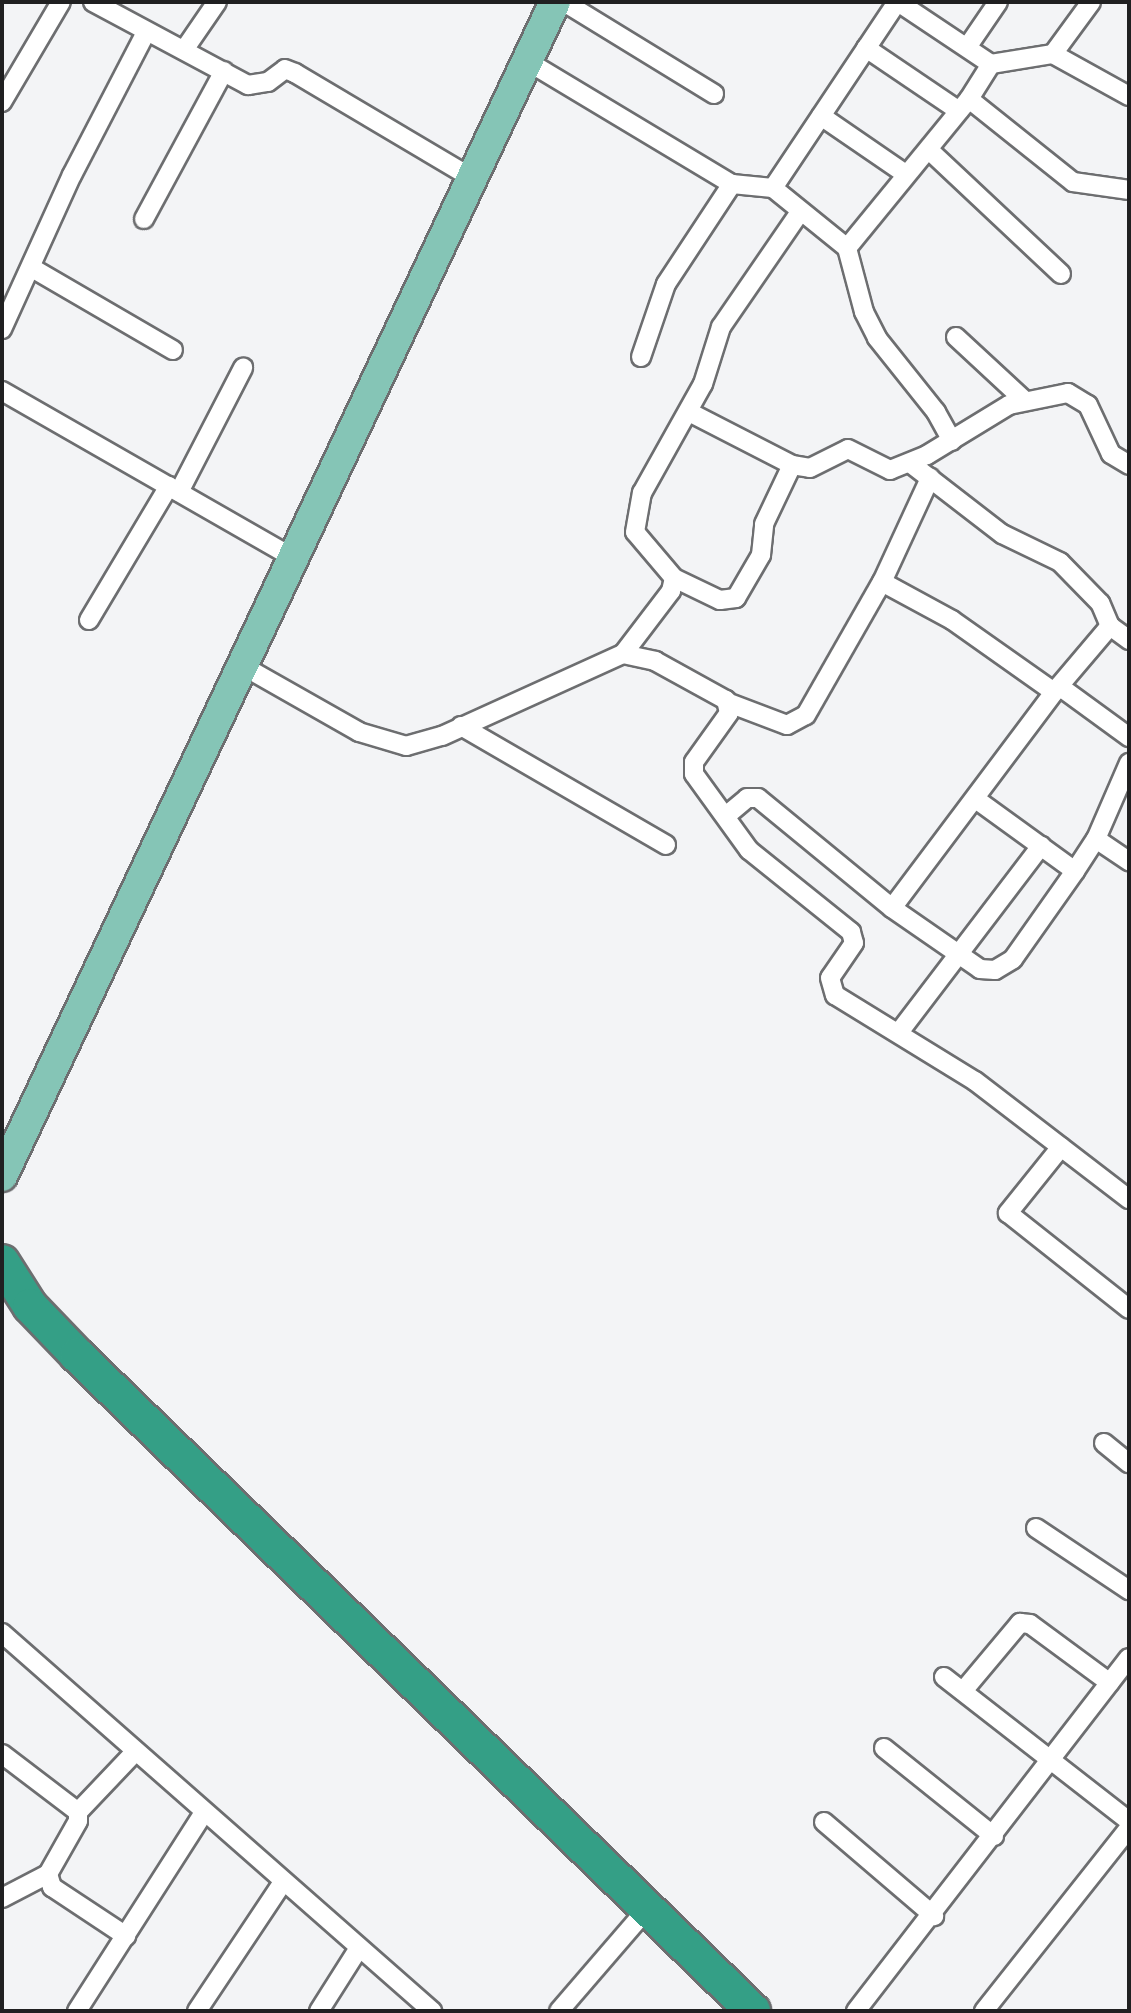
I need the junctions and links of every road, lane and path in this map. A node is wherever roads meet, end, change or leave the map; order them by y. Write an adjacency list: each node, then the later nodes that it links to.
1 (61, 2): 19 (street)
2 (93, 2): 9 (street)
3 (217, 2): 12 (street)
4 (555, 2): 14 (main road)
5 (564, 2): 17 (street)
6 (897, 2): 10 (street); 11 (street)
7 (998, 2): 10 (street)
8 (1091, 2): 13 (street)
9 (146, 32): 12 (street); 31 (street)
10 (968, 46): 15 (street)
11 (866, 48): 20 (street); 21 (street)
12 (184, 50): 16 (street)
13 (1053, 54): 15 (street); 18 (street)
14 (527, 61): 24 (main road); 25 (street)
15 (991, 64): 20 (street)
16 (224, 71): 24 (street); 29 (street)
17 (714, 94)
18 (1129, 96)
19 (2, 102)
20 (964, 105): 22 (street); 27 (street)
21 (821, 116): 23 (street); 26 (street)
22 (929, 150): 23 (street); 32 (street)
23 (904, 173): 30 (street)
24 (472, 178): 47 (main road)
25 (732, 184): 26 (street); 36 (street)
26 (773, 188): 28 (street)
27 (1129, 190)
28 (800, 212): 30 (street); 40 (street)
29 (144, 219)
30 (847, 248): 41 (street)
31 (32, 268): 33 (street); 35 (street)
32 (1061, 274)
33 (2, 329)
34 (956, 337): 39 (street)
35 (173, 350)
36 (641, 357)
37 (243, 368): 46 (street)
38 (2, 391): 46 (street)
39 (1025, 401): 41 (street); 44 (street)
40 (689, 412): 43 (street); 48 (street)
41 (952, 441): 42 (street)
42 (910, 463): 43 (street); 45 (street)
43 (792, 465): 48 (street)
44 (1129, 465)
45 (930, 478): 49 (street); 51 (street)
46 (174, 489): 47 (street); 50 (street)
47 (294, 558): 54 (main road)
48 (674, 578): 53 (street)
49 (882, 582): 55 (street); 56 (street)
50 (89, 620)
51 (1110, 626): 52 (street); 55 (street)
52 (1129, 640)
53 (623, 654): 56 (street); 57 (street)
54 (243, 666): 57 (street); 71 (main road)
55 (1056, 689): 58 (street); 60 (street)
56 (729, 703): 61 (street)
57 (461, 726): 63 (street)
58 (1129, 737)
59 (1129, 763): 62 (street)
60 (977, 800): 64 (street); 67 (street)
61 (727, 815): 67 (street); 69 (street)
62 (1096, 839): 65 (street); 66 (street)
63 (666, 845)
64 (1041, 846): 66 (street); 68 (street)
65 (1129, 861)
66 (1075, 871): 68 (street)
67 (892, 908): 68 (street)
68 (958, 955): 69 (street)
69 (900, 1031): 70 (street)
70 (1061, 1147): 72 (street); 75 (street)
71 (2, 1176)
72 (1129, 1199)
73 (2, 1262): 74 (highway)
74 (16, 1298): 98 (highway)
75 (1129, 1309)
76 (1104, 1443): 77 (street)
77 (1129, 1463)
78 (1036, 1528): 79 (street)
79 (1129, 1590)
80 (2, 1633): 86 (street)
81 (1129, 1658): 83 (street)
82 (944, 1677): 84 (street)
83 (1110, 1683): 84 (street); 88 (street)
84 (963, 1691): 88 (street)
85 (884, 1748): 94 (street)
86 (134, 1753): 89 (street); 90 (street)
87 (2, 1754): 89 (street)
88 (1053, 1757): 91 (street); 94 (street)
89 (78, 1812): 95 (street)
90 (203, 1814): 96 (street); 100 (street)
91 (1129, 1821)
92 (824, 1822): 99 (street)
93 (1129, 1828): 109 (street)
94 (994, 1836): 99 (street)
95 (48, 1874): 97 (street); 100 (street)
96 (283, 1882): 101 (street); 104 (street)
97 (2, 1898)
98 (648, 1908): 102 (highway); 107 (street)
99 (934, 1916): 108 (street)
100 (126, 1936): 103 (street)
101 (359, 1948): 105 (street); 106 (street)
102 (742, 2007)
103 (77, 2011)
104 (197, 2011)
105 (319, 2011)
106 (432, 2011)
107 (559, 2011)
108 (856, 2011)
109 (984, 2011)

